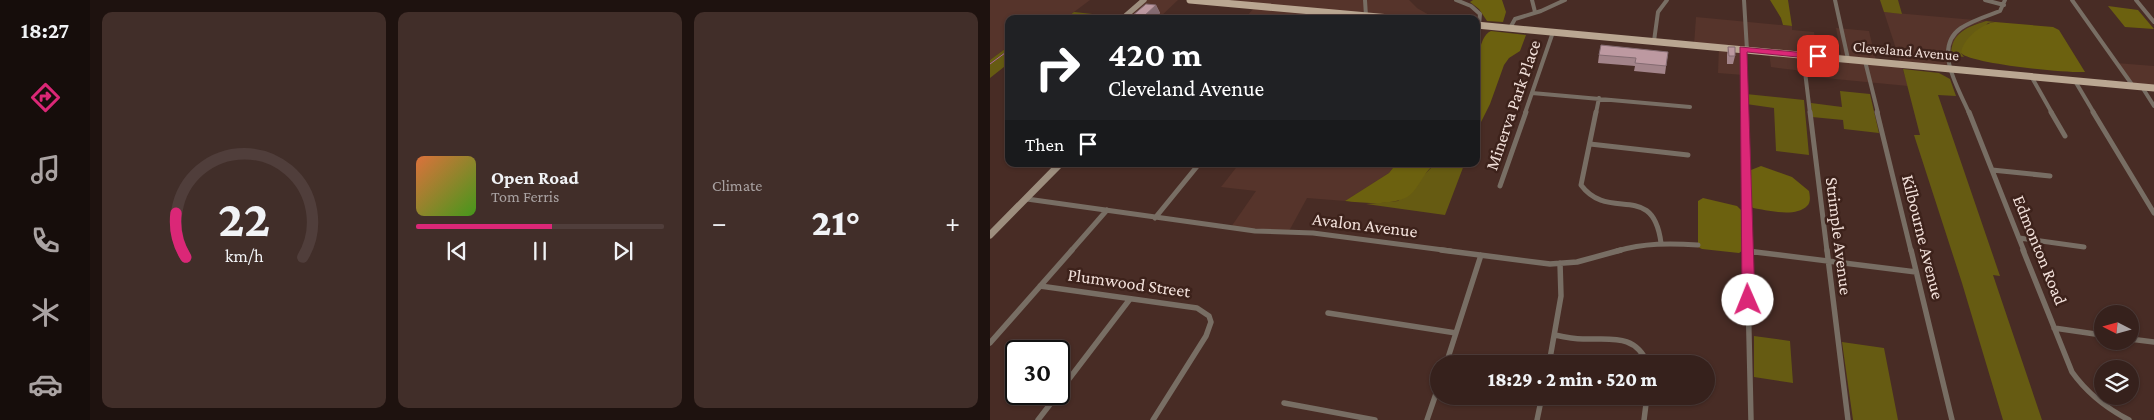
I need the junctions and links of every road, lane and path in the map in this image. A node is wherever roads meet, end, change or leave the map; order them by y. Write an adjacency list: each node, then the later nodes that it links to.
1 (1144, 0): 17 (street)
2 (1190, 0): 14 (main road)
3 (1365, 0): 19 (street)
4 (1456, 0): 20 (street)
5 (1532, 0): 16 (street)
6 (1566, 0): 16 (street)
7 (1667, 0): 25 (street)
8 (1744, 0): 26 (street)
9 (1834, 0): 28 (street)
10 (1985, 0): 15 (street)
11 (2005, 0): 15 (street)
12 (2072, 0): 33 (street)
13 (2136, 0): 21 (street)
14 (1204, 1): 18 (main road)
15 (2004, 5): 30 (street, Edmonton Road)
16 (1535, 12): 23 (street)
17 (1127, 15)
18 (1320, 15)
19 (1366, 15)
20 (1480, 15)
21 (2154, 22)
22 (1480, 25): 23 (main road, Cleveland Avenue)
23 (1510, 28): 24 (main road, Cleveland Avenue)
24 (1553, 32): 25 (main road, Cleveland Avenue); 36 (street, Minerva Park Place)
25 (1654, 41): 26 (main road, Cleveland Avenue)
26 (1745, 49): 27 (main road, Cleveland Avenue); 59 (street)
27 (1803, 55): 28 (main road, Cleveland Avenue); 61 (street, Strimple Avenue)
28 (1848, 59): 29 (main road, Cleveland Avenue)
29 (1864, 61): 30 (main road, Cleveland Avenue); 63 (street, Kilbourne Avenue)
30 (1952, 69): 31 (main road, Cleveland Avenue); 45 (street, Edmonton Road)
31 (2031, 76): 32 (main road, Cleveland Avenue); 40 (street)
32 (2076, 81): 33 (main road, Cleveland Avenue); 49 (street)
33 (2133, 86): 34 (main road, Cleveland Avenue)
34 (2142, 86): 35 (main road, Cleveland Avenue); 38 (street)
35 (2154, 88)
36 (1532, 93): 37 (street); 47 (street, Minerva Park Place)
37 (1599, 98): 39 (street); 41 (street)
38 (2154, 106)
39 (1690, 107)
40 (2065, 136)
41 (1590, 144): 42 (street); 56 (street)
42 (1688, 155)
43 (1057, 167): 48 (street)
44 (1197, 167): 53 (street)
45 (1992, 170): 46 (street); 55 (street, Edmonton Road)
46 (2050, 176)
47 (1500, 186)
48 (1026, 199): 51 (street, Avalon Avenue); 54 (street)
49 (2146, 200): 50 (street); 52 (street)
50 (2154, 201)
51 (1107, 210): 53 (street, Avalon Avenue); 64 (street)
52 (2154, 213)
53 (1155, 218): 60 (street, Avalon Avenue)
54 (990, 235)
55 (2019, 238): 58 (street); 67 (street, Edmonton Road)
56 (1661, 243): 57 (street, Avalon Avenue); 62 (street, Avalon Avenue)
57 (1698, 245)
58 (2084, 247)
59 (1747, 251): 61 (street); 89 (street)
60 (1481, 255): 62 (street, Avalon Avenue); 68 (street)
61 (1828, 261): 63 (street); 90 (street, Strimple Avenue)
62 (1560, 263): 70 (street)
63 (1916, 272): 91 (street, Kilbourne Avenue)
64 (1040, 286): 65 (street, Plumwood Street); 73 (street)
65 (1130, 299): 77 (street); 84 (street, Plumwood Street)
66 (1328, 313): 68 (street)
67 (2054, 328): 69 (street); 92 (street, Edmonton Road)
68 (1456, 333): 74 (street)
69 (2094, 334)
70 (1555, 335): 75 (street); 76 (street)
71 (2139, 340): 72 (street)
72 (2154, 342)
73 (990, 343)
74 (1449, 355)
75 (1551, 355)
76 (1643, 355)
77 (1070, 377)
78 (1284, 403): 85 (street)
79 (1049, 405): 83 (street)
80 (1432, 405): 86 (street)
81 (1540, 405): 87 (street)
82 (1646, 405): 88 (street)
83 (1038, 420)
84 (1153, 420)
85 (1375, 420)
86 (1427, 420)
87 (1537, 420)
88 (1644, 420)
89 (1751, 420)
90 (1848, 420)
91 (1952, 420)
92 (2127, 420)

